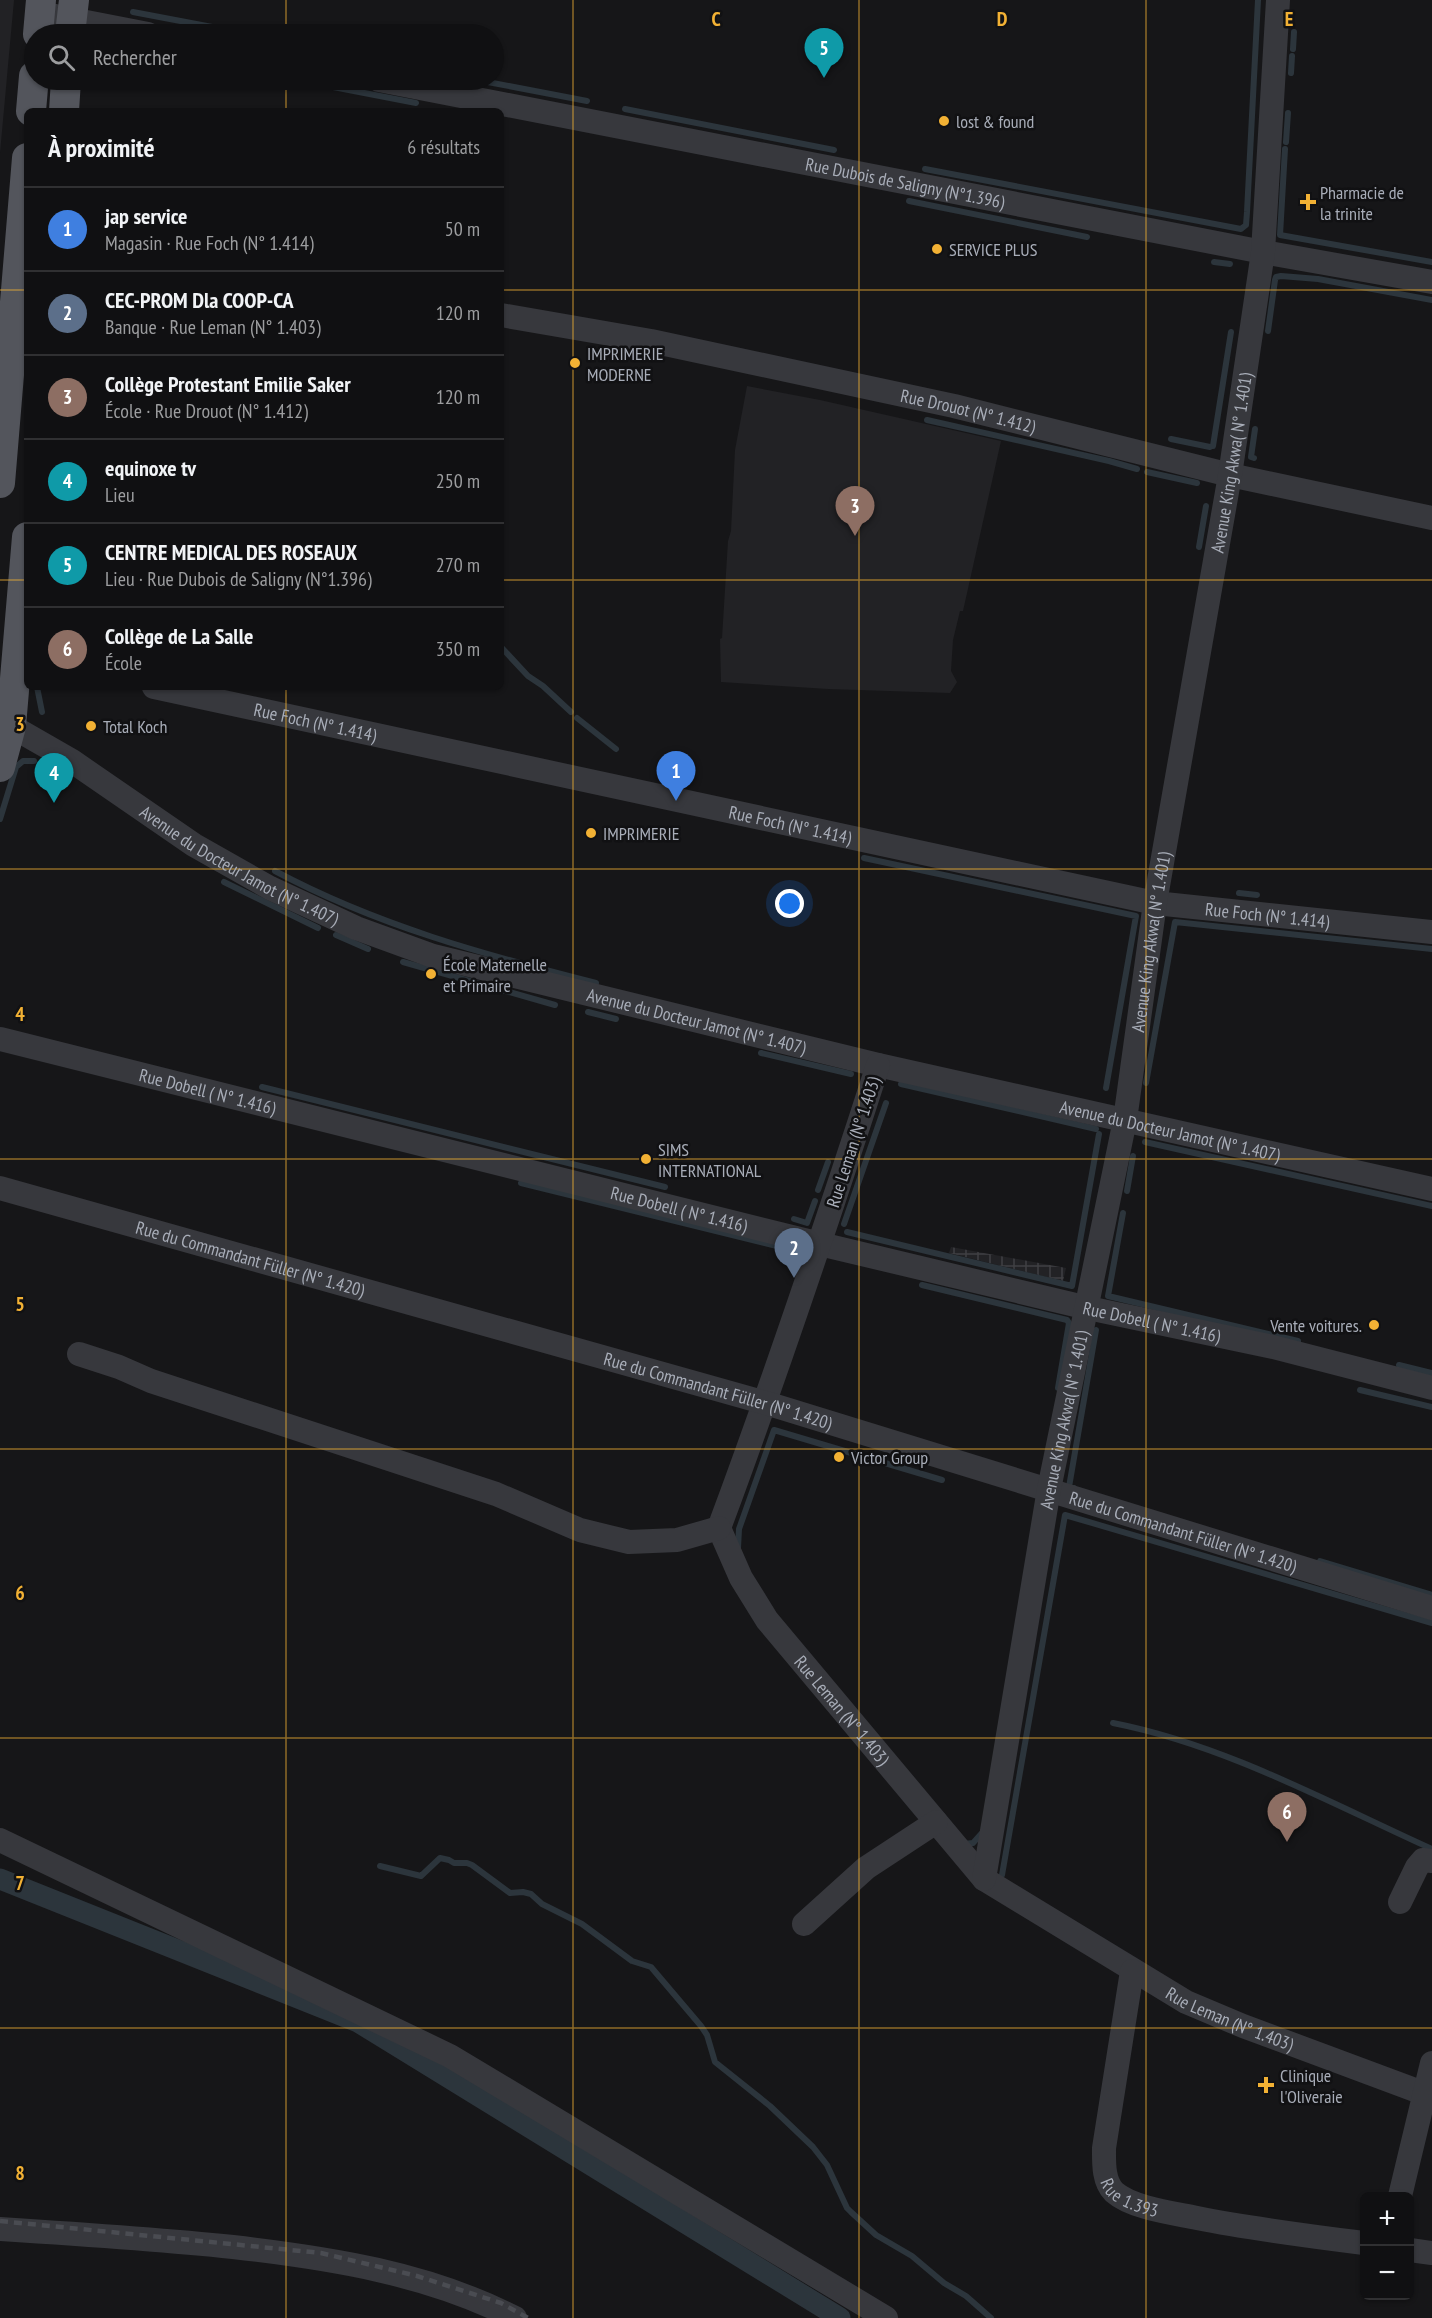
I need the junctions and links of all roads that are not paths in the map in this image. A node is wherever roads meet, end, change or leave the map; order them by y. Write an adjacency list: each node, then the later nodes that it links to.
1 (1278, 0): 11 (street, Avenue King Akwa( N° 1.401))
2 (40, 16): 3 (street)
3 (72, 18): 4 (street)
4 (100, 24)
5 (33, 90): 8 (main road)
6 (65, 90): 9 (main road)
7 (430, 90): 11 (street, Rue Dubois de Saligny (N°1.396))
8 (31, 108)
9 (64, 108)
10 (24, 231): 15 (main road)
11 (1263, 252): 12 (street, Rue Dubois de Saligny (N°1.396)); 14 (street, Avenue King Akwa( N° 1.401))
12 (1432, 282)
13 (504, 316): 14 (street, Rue Drouot (N° 1.412))
14 (1230, 475): 16 (street, Rue Drouot (N° 1.412)); 23 (street, Avenue King Akwa( N° 1.401))
15 (0, 483)
16 (1432, 519)
17 (24, 611): 18 (main road)
18 (22, 660): 19 (main road)
19 (8, 689): 21 (main road)
20 (168, 690): 23 (street, Rue Foch (N° 1.414))
21 (11, 726): 22 (main road); 26 (street, Avenue du Docteur Jamot (N° 1.407))
22 (0, 767)
23 (1155, 903): 24 (street, Rue Foch (N° 1.414)); 27 (street, Avenue King Akwa( N° 1.401))
24 (1432, 932)
25 (0, 1039): 30 (street, Rue Dobell ( N° 1.416))
26 (878, 1065): 27 (street, Avenue du Docteur Jamot (N° 1.407)); 30 (street, Rue Leman (N° 1.403))
27 (1125, 1120): 29 (street, Avenue du Docteur Jamot (N° 1.407)); 31 (street, Avenue King Akwa( N° 1.401))
28 (0, 1188): 34 (street, Rue du Commandant Füller (N° 1.420))
29 (1432, 1189)
30 (820, 1244): 31 (street, Rue Dobell ( N° 1.416)); 34 (street, Rue Leman (N° 1.403))
31 (1088, 1308): 33 (street, Rue Dobell ( N° 1.416)); 35 (street, Avenue King Akwa( N° 1.401))
32 (80, 1354): 36 (street)
33 (1432, 1388)
34 (766, 1403): 35 (street, Rue du Commandant Füller (N° 1.420)); 36 (street, Rue Leman (N° 1.403))
35 (1049, 1489): 37 (street, Rue du Commandant Füller (N° 1.420)); 41 (street, Avenue King Akwa( N° 1.401))
36 (719, 1528): 38 (street, Rue Leman (N° 1.403))
37 (1432, 1608)
38 (936, 1822): 41 (street, Rue Leman (N° 1.403)); 43 (street)
39 (0, 1840): 53 (street)
40 (1432, 1861): 42 (street)
41 (984, 1879): 44 (street, Rue Leman (N° 1.403))
42 (1400, 1902)
43 (804, 1924)
44 (1132, 1971): 46 (street, Rue Leman (N° 1.403)); 49 (street, Rue 1.393)
45 (1432, 2063): 46 (street)
46 (1423, 2093): 47 (street)
47 (1401, 2192)
48 (0, 2229): 52 (street)
49 (1360, 2242)
50 (1414, 2251): 51 (street)
51 (1432, 2253)
52 (515, 2318)
53 (886, 2318)

